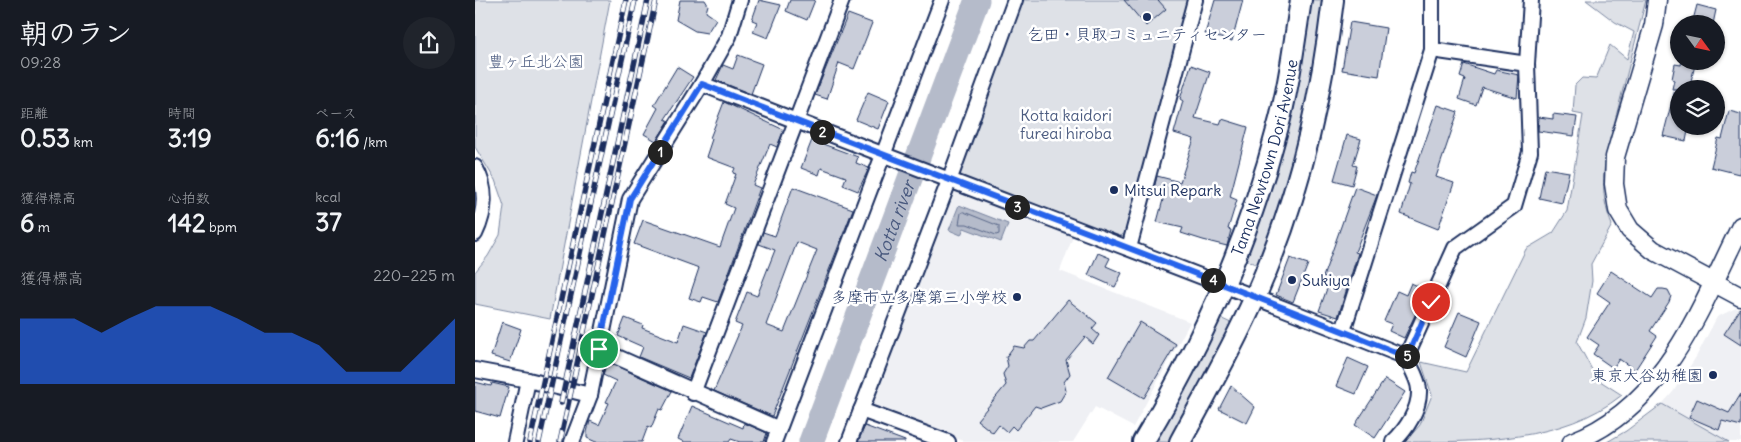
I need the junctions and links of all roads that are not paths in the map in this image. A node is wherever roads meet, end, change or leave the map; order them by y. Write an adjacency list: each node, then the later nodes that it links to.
1 (740, 0): 13 (street)
2 (843, 0): 14 (street)
3 (943, 0): 15 (street)
4 (1015, 0): 17 (street)
5 (1195, 0): 20 (street)
6 (1301, 0): 22 (main road, Tama Newtown Dori Avenue)
7 (1333, 0): 23 (main road, Tama Newtown Dori Avenue)
8 (1432, 0): 11 (street)
9 (1531, 0): 12 (street)
10 (1657, 0): 21 (street)
11 (1432, 50): 12 (street); 25 (street)
12 (1527, 64): 27 (street)
13 (702, 84): 14 (street); 26 (street)
14 (796, 122): 15 (street); 30 (street)
15 (888, 158): 17 (street); 33 (street)
16 (475, 167): 19 (street)
17 (949, 181): 20 (street); 32 (street)
18 (1741, 226): 21 (street)
19 (475, 234)
20 (1129, 248): 22 (street)
21 (1713, 283): 24 (street); 41 (street)
22 (1226, 285): 23 (street); 38 (main road, Tama Newtown Dori Avenue)
23 (1255, 297): 25 (street); 39 (main road, Tama Newtown Dori Avenue)
24 (1741, 297)
25 (1343, 331): 27 (street)
26 (599, 349): 30 (street); 31 (street)
27 (1407, 357): 40 (street)
28 (475, 370): 29 (street)
29 (528, 380): 31 (street); 34 (street)
30 (693, 392): 33 (street)
31 (590, 395): 35 (street)
32 (861, 410): 36 (street); 37 (street)
33 (777, 436)
34 (515, 442)
35 (572, 442)
36 (849, 442)
37 (948, 442)
38 (1143, 442)
39 (1179, 442)
40 (1393, 442)
41 (1572, 442)

